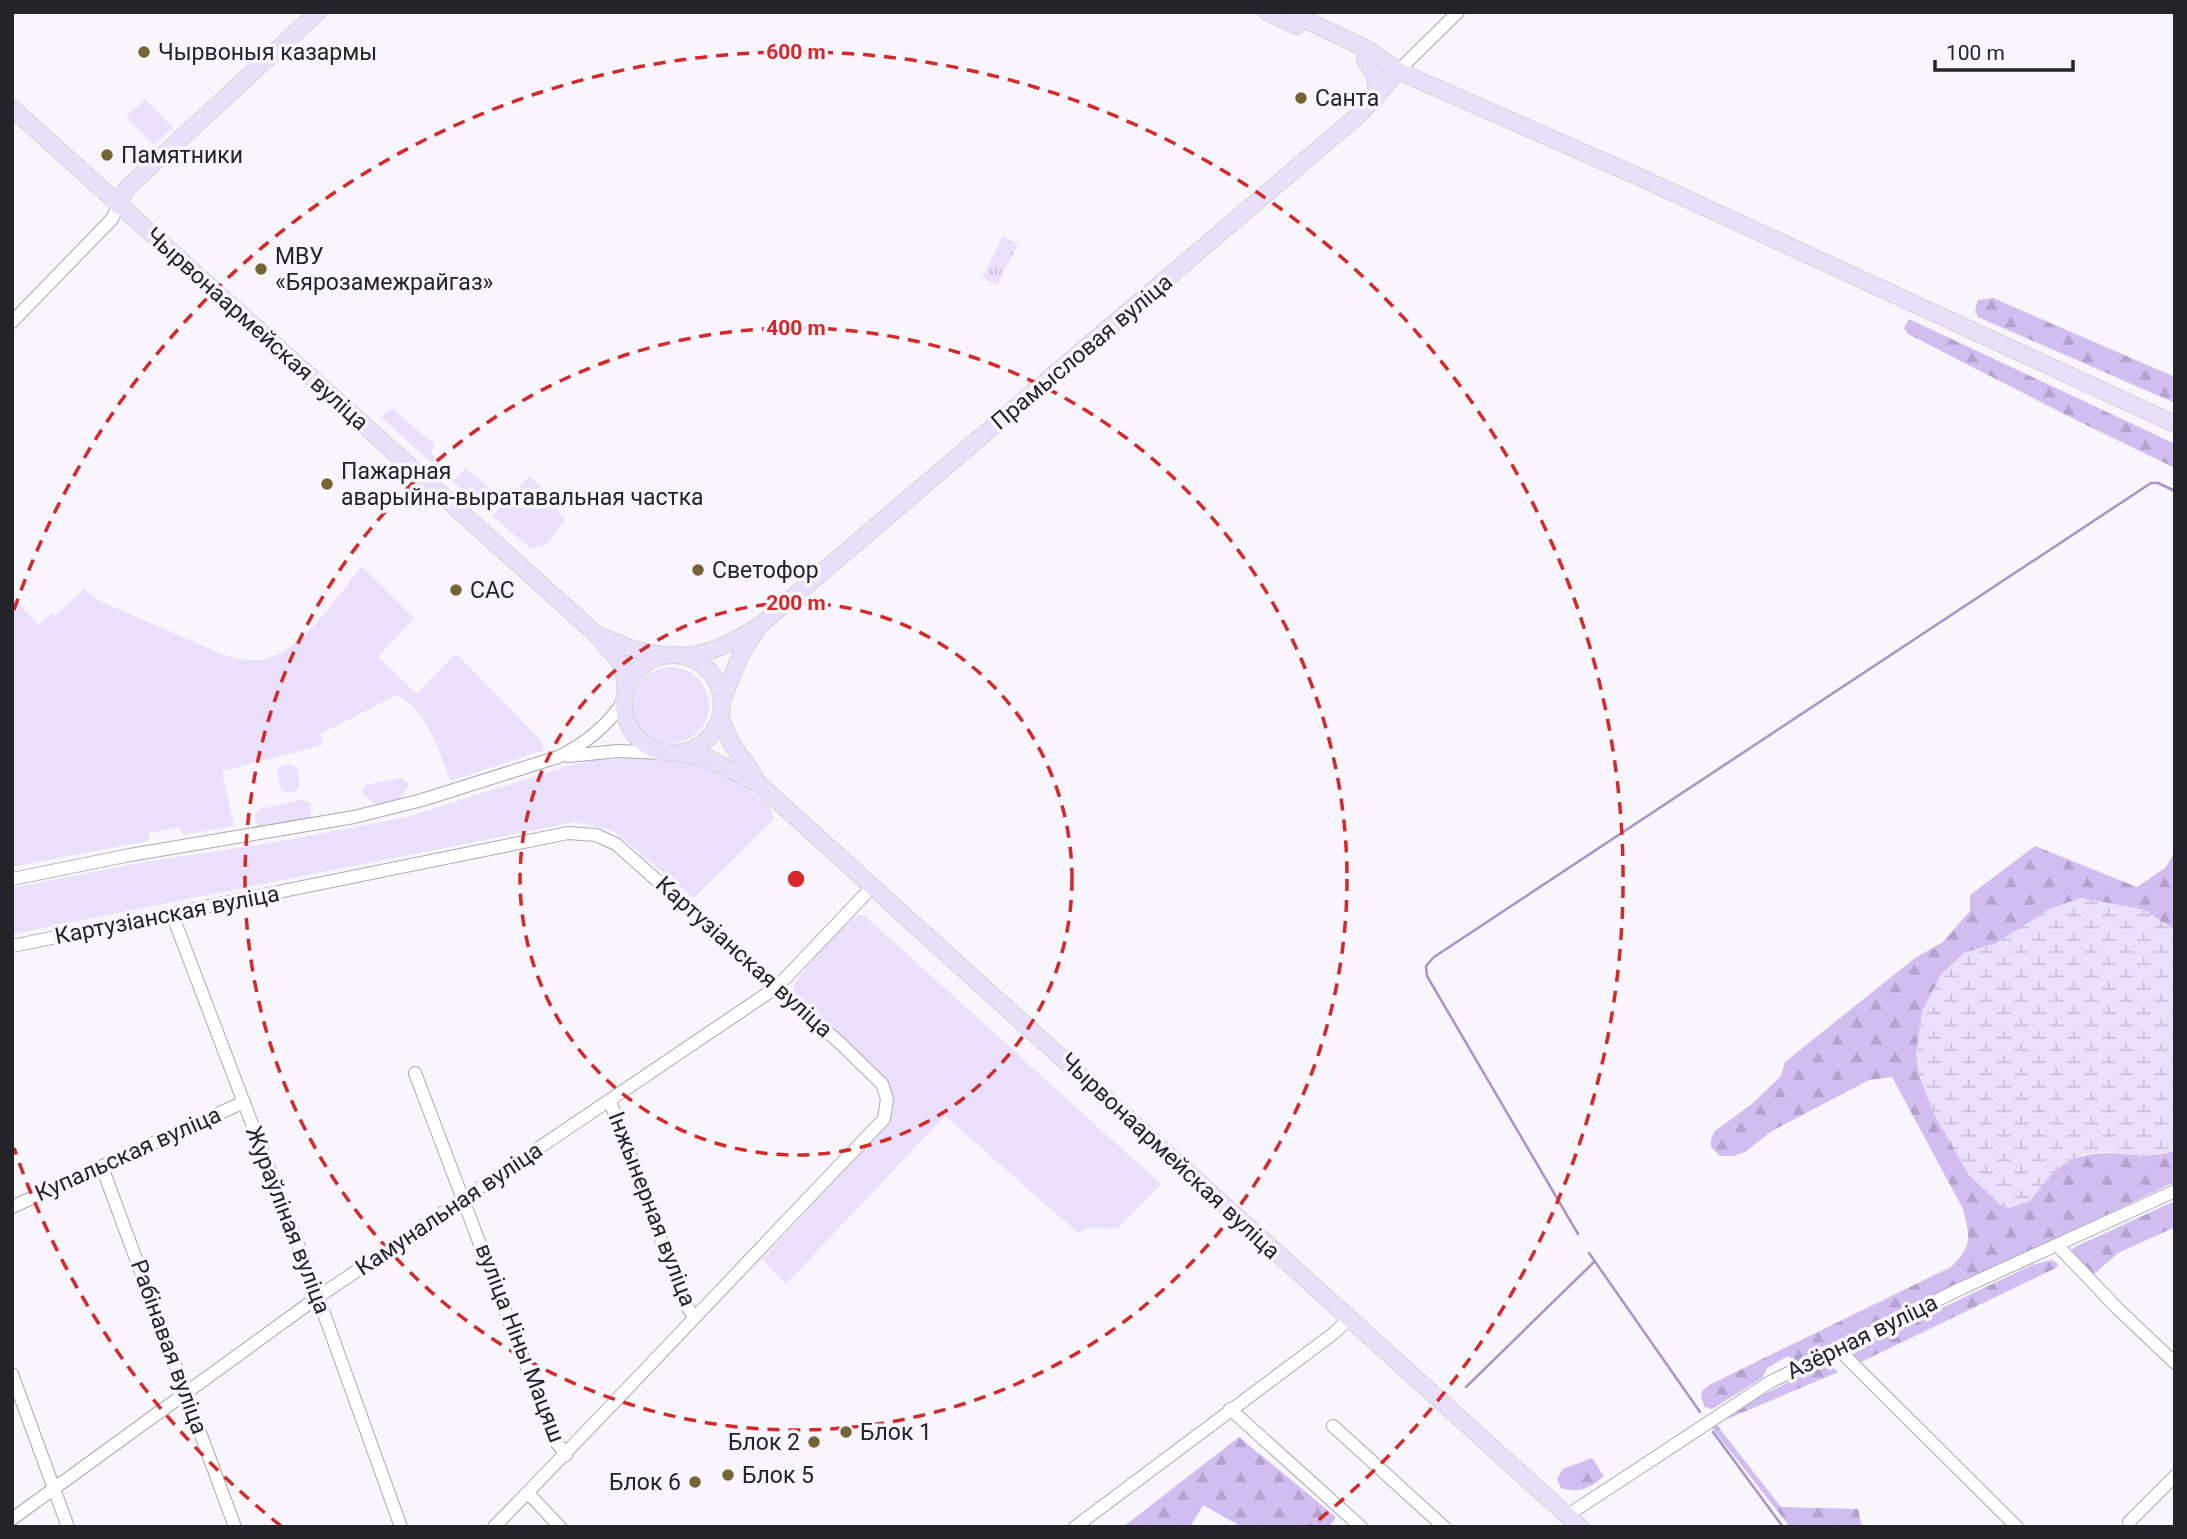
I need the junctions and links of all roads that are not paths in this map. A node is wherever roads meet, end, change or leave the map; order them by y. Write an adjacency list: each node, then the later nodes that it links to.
1 (318, 12): 9 (main road)
2 (1267, 12): 5 (main road)
3 (1289, 12): 6 (main road)
4 (1458, 12): 6 (street)
5 (1365, 60): 6 (main road); 7 (main road)
6 (1398, 71): 7 (main road, Прамысловая вуліца); 11 (main road)
7 (1373, 100): 12 (main road, Прамысловая вуліца)
8 (12, 108): 9 (main road, Чырвонаармейская вуліца)
9 (118, 206): 10 (street); 13 (main road, Чырвонаармейская вуліца)
10 (12, 322)
11 (2175, 424)
12 (759, 626): 15 (main road, Прамысловая вуліца); 17 (main road, Прамысловая вуліца)
13 (596, 634): 14 (main road, Чырвонаармейская вуліца); 16 (main road, Чырвонаармейская вуліца)
14 (665, 656): 15 (main road); 16 (main road)
15 (685, 656): 17 (main road)
16 (625, 695): 19 (main road); 21 (street)
17 (722, 701): 18 (main road)
18 (721, 718): 20 (main road); 22 (main road, Чырвонаармейская вуліца)
19 (662, 753): 20 (main road); 21 (street)
20 (681, 754): 22 (main road, Чырвонаармейская вуліца)
21 (558, 757): 23 (street)
22 (760, 785): 24 (main road, Чырвонаармейская вуліца)
23 (12, 879)
24 (873, 886): 27 (street, Камунальная вуліца); 38 (main road, Чырвонаармейская вуліца)
25 (172, 914): 26 (street, Картузіанская вуліца); 27 (street, Картузіанская вуліца); 30 (street, Жураўліная вуліца)
26 (12, 946)
27 (777, 987): 29 (street, Камунальная вуліца); 37 (street, Картузіанская вуліца)
28 (415, 1073): 33 (street, вуліца Ніны Мацяш)
29 (610, 1101): 33 (street, Камунальная вуліца); 37 (street, Інжынерная вуліца)
30 (244, 1102): 31 (street, Купальская вуліца); 36 (street, Жураўліная вуліца)
31 (102, 1167): 34 (street, Купальская вуліца); 42 (street, Рабінавая вуліца)
32 (2175, 1191): 35 (street, Азёрная вуліца)
33 (464, 1199): 36 (street, Камунальная вуліца); 45 (street, вуліца Ніны Мацяш)
34 (12, 1207)
35 (2057, 1245): 39 (street, Азёрная вуліца); 40 (street)
36 (318, 1297): 42 (street, Камунальная вуліца); 54 (street, Жураўліная вуліца)
37 (694, 1317): 45 (street, Картузіанская вуліца)
38 (1349, 1319): 43 (street); 49 (main road, Чырвонаармейская вуліца)
39 (1838, 1349): 49 (street, Азёрная вуліца); 61 (street)
40 (2175, 1363)
41 (12, 1374): 47 (street)
42 (187, 1393): 47 (street, Камунальная вуліца); 53 (street, Рабінавая вуліца)
43 (1230, 1409): 57 (street); 58 (street)
44 (1333, 1426): 59 (street)
45 (566, 1455): 48 (street, Картузіанская вуліца)
46 (2175, 1476): 51 (street)
47 (54, 1489): 50 (street, Камунальная вуліца); 52 (street)
48 (527, 1493): 55 (street, Картузіанская вуліца); 56 (street)
49 (1568, 1516): 60 (main road, Чырвонаармейская вуліца)
50 (12, 1520)
51 (2129, 1522)
52 (68, 1527)
53 (235, 1527)
54 (401, 1527)
55 (494, 1527)
56 (560, 1527)
57 (1075, 1527)
58 (1361, 1527)
59 (1444, 1527)
60 (1580, 1527)
61 (2017, 1527)

